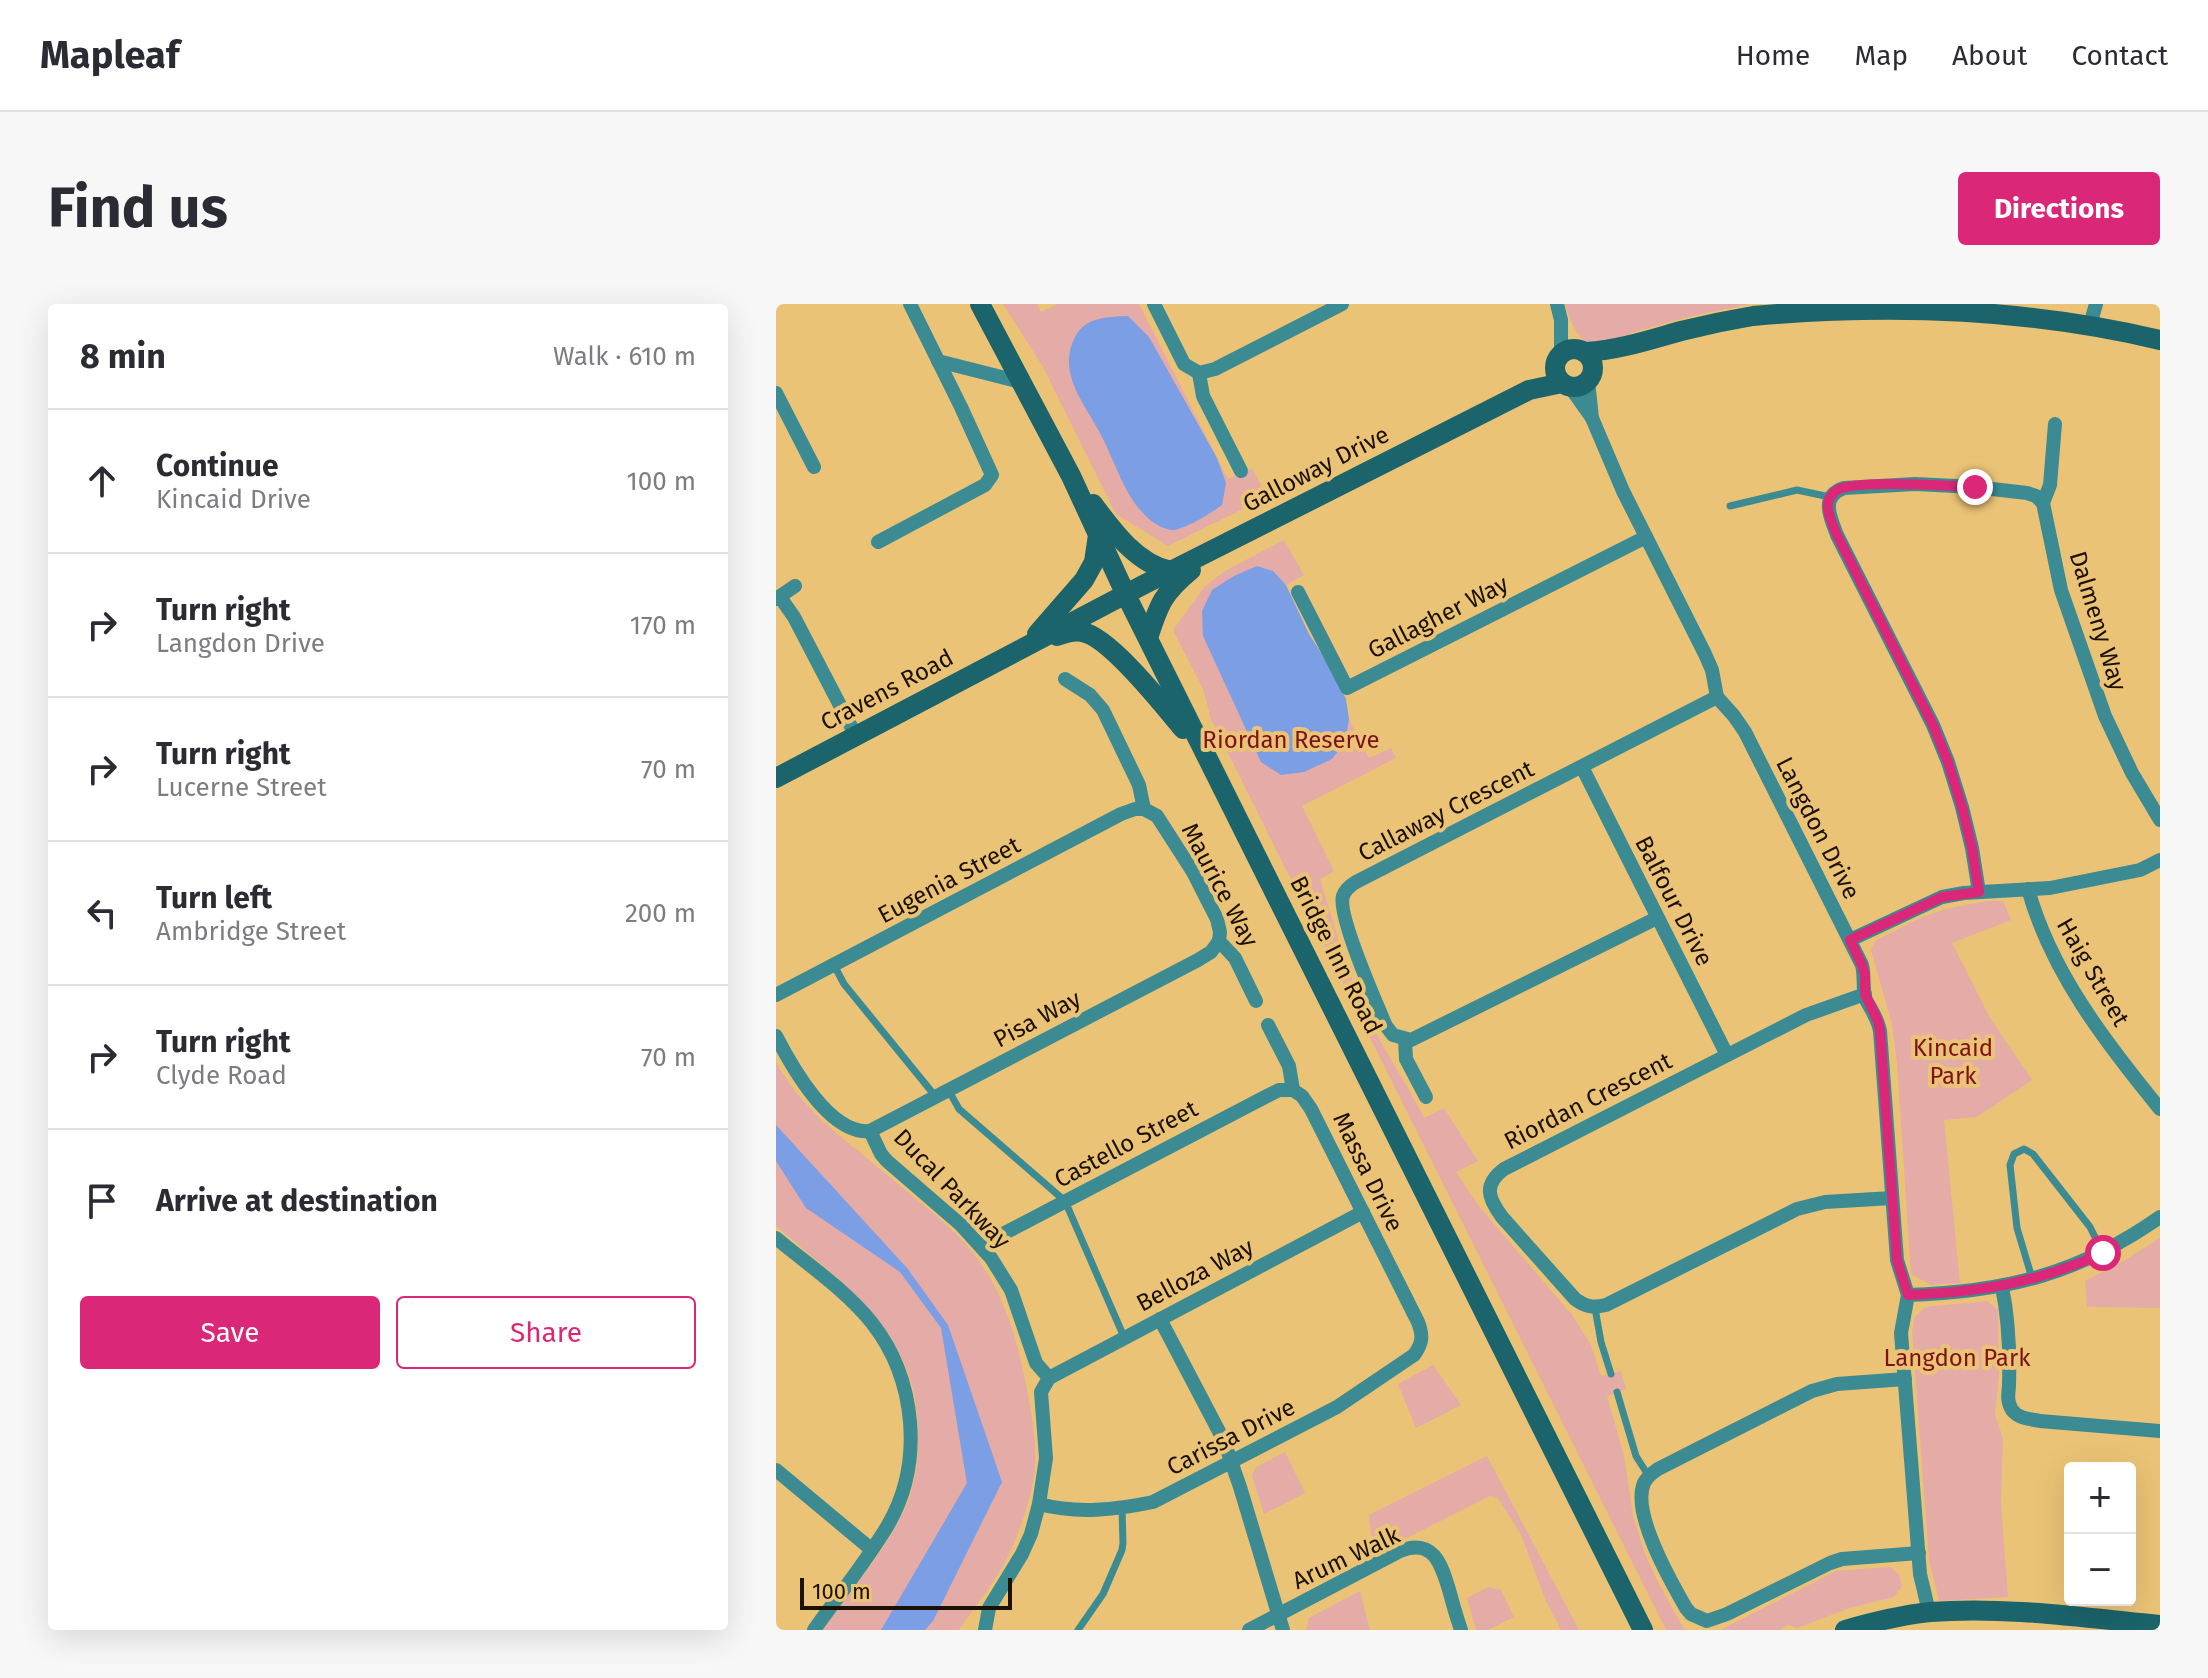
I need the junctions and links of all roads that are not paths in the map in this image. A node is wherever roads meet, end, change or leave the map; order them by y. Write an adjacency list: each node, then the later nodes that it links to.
1 (910, 304): 11 (street)
2 (980, 304): 14 (street, Bridge Inn Road)
3 (1154, 304): 13 (street)
4 (1342, 304): 13 (street)
5 (1557, 304): 12 (street, Langdon Drive)
6 (2096, 304): 9 (street)
7 (1943, 305): 8 (street, Galloway Drive); 9 (street, Galloway Drive)
8 (1786, 308): 12 (street, Galloway Drive)
9 (2090, 325): 10 (street, Galloway Drive)
10 (2160, 340)
11 (938, 361): 14 (street); 26 (street)
12 (1575, 367): 25 (street, Langdon Drive); 27 (street, Galloway Drive)
13 (1199, 373): 19 (street)
14 (1021, 382): 20 (street, Bridge Inn Road)
15 (776, 393): 16 (street)
16 (783, 423): 18 (street)
17 (2055, 424): 22 (street, Dalmeny Way)
18 (814, 467)
19 (1241, 471)
20 (1071, 476): 24 (street, Bridge Inn Road); 28 (street)
21 (1830, 497): 22 (street); 23 (lane); 45 (street)
22 (2043, 503): 42 (street, Dalmeny Way)
23 (1730, 506)
24 (1098, 535): 31 (street, Bridge Inn Road); 34 (street, Cravens Road)
25 (1646, 537): 30 (street, Gallagher Way); 36 (street, Langdon Drive)
26 (878, 542)
27 (1219, 547): 28 (street, Galloway Drive); 33 (street)
28 (1171, 571): 31 (street, Galloway Drive)
29 (795, 586): 32 (street)
30 (1298, 592)
31 (1126, 595): 33 (street, Bridge Inn Road); 34 (street, Cravens Road)
32 (778, 598): 37 (street)
33 (1148, 638): 38 (street, Bridge Inn Road)
34 (1023, 648): 37 (street, Cravens Road); 38 (street, Cravens Road)
35 (1065, 679): 41 (street, Maurice Way)
36 (1717, 697): 39 (street, Callaway Crescent); 47 (street, Langdon Drive)
37 (856, 736): 40 (street, Cravens Road)
38 (1206, 757): 98 (street, Bridge Inn Road)
39 (1582, 767): 46 (street, Balfour Drive); 55 (street, Callaway Crescent)
40 (776, 778)
41 (1144, 809): 48 (street, Maurice Way); 49 (street, Eugenia Street)
42 (2160, 818)
43 (2160, 860): 44 (street)
44 (2028, 889): 45 (street); 60 (street, Haig Street)
45 (1979, 892): 47 (street)
46 (1657, 918): 55 (street); 56 (street, Balfour Drive)
47 (1850, 940): 50 (street, Langdon Drive)
48 (1219, 941): 52 (street, Maurice Way); 58 (street, Pisa Way)
49 (834, 965): 51 (street, Eugenia Street); 58 (lane)
50 (1865, 994): 56 (street, Riordan Crescent); 62 (street, Langdon Drive)
51 (776, 995)
52 (1256, 1001)
53 (1268, 1025): 57 (street, Massa Drive)
54 (776, 1036): 61 (street, Ducal Parkway)
55 (1405, 1039): 59 (street, Callaway Crescent)
56 (1727, 1055): 72 (street, Riordan Crescent)
57 (1293, 1090): 63 (street, Castello Street); 64 (street, Massa Drive)
58 (942, 1094): 61 (street, Pisa Way); 63 (lane)
59 (1426, 1097)
60 (2160, 1109)
61 (870, 1131): 67 (street, Ducal Parkway)
62 (1892, 1198): 71 (street, Langdon Drive); 72 (street)
63 (1065, 1201): 67 (street, Castello Street); 74 (lane)
64 (1363, 1212): 73 (street, Belloza Way); 75 (street, Massa Drive)
65 (2160, 1217): 68 (street)
66 (776, 1238): 86 (street)
67 (982, 1247): 77 (street, Ducal Parkway)
68 (2103, 1253): 69 (street); 69 (lane)
69 (2032, 1278): 70 (street)
70 (2002, 1287): 71 (street); 80 (street)
71 (1908, 1295): 78 (street, Langdon Drive)
72 (1595, 1308): 76 (lane)
73 (1160, 1319): 74 (street, Belloza Way); 81 (street)
74 (1124, 1337): 77 (street, Belloza Way)
75 (1421, 1344): 81 (street, Carissa Drive)
76 (1611, 1374)
77 (1049, 1378): 84 (street)
78 (1905, 1379): 83 (street); 87 (street, Langdon Drive)
79 (1617, 1392): 83 (lane)
80 (2160, 1431)
81 (1232, 1462): 85 (street, Carissa Drive); 88 (street)
82 (776, 1470): 86 (street)
83 (1649, 1476): 87 (street)
84 (1039, 1504): 85 (street, Carissa Drive); 93 (street)
85 (1122, 1508): 94 (lane)
86 (871, 1549): 92 (street)
87 (1919, 1553): 89 (street, Langdon Drive)
88 (1277, 1615): 95 (street, Arum Walk); 96 (street); 97 (street, Arum Walk)
89 (1924, 1617): 90 (street); 99 (street); 100 (street)
90 (2089, 1624): 91 (street)
91 (2160, 1625)
92 (814, 1630)
93 (985, 1630)
94 (1078, 1630)
95 (1249, 1630)
96 (1283, 1630)
97 (1461, 1630)
98 (1643, 1630)
99 (1846, 1630)
100 (1895, 1630)

